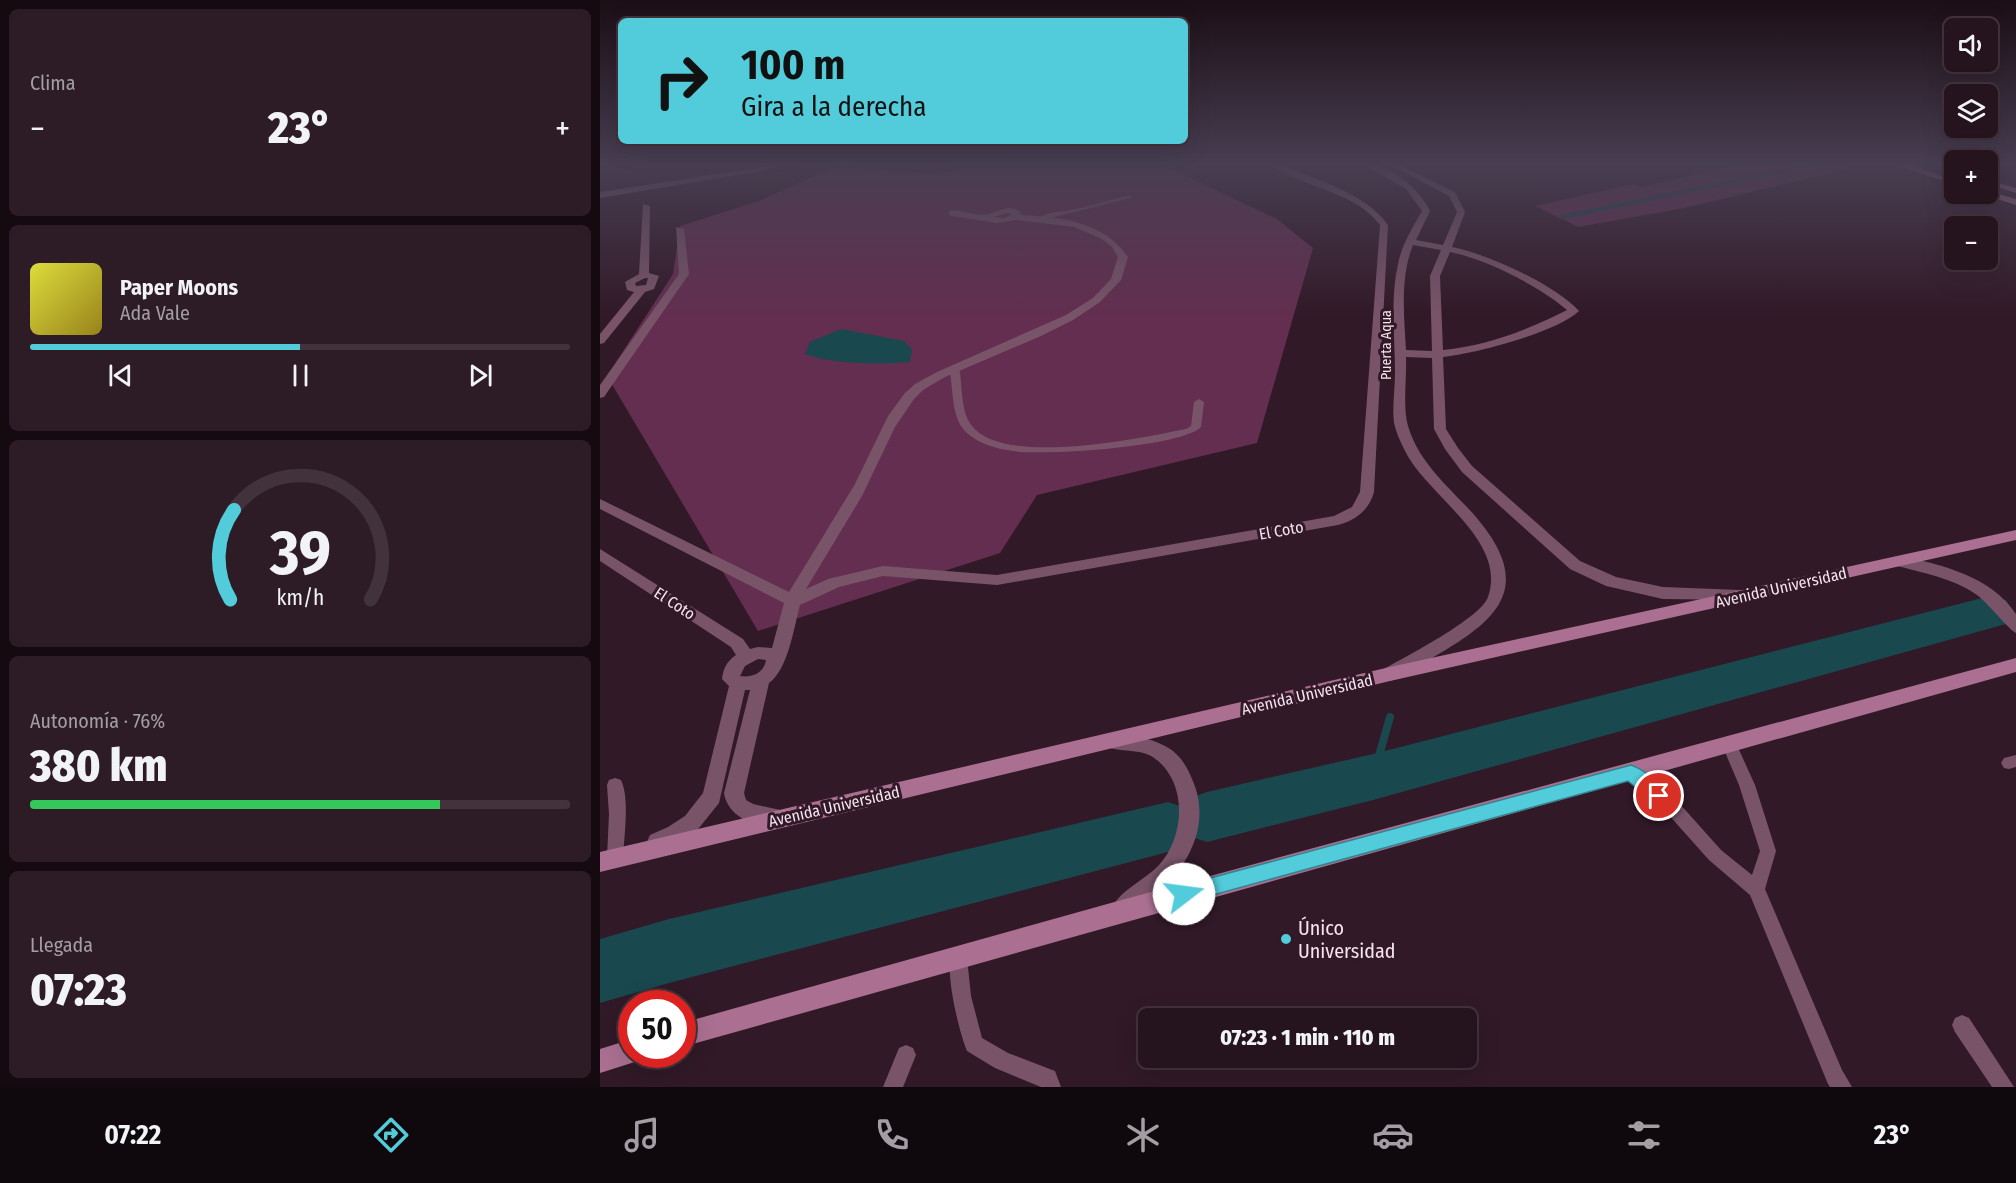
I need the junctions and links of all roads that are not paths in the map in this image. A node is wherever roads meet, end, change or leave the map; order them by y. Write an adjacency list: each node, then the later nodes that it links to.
1 (646, 215): 13 (street)
2 (979, 215): 7 (street)
3 (1050, 215): 7 (lane)
4 (1376, 215): 24 (street, El Coto)
5 (1424, 215): 9 (street, Puerta Aqua)
6 (1460, 215): 10 (street)
7 (1038, 219): 16 (street)
8 (679, 230): 17 (street)
9 (1409, 241): 10 (street); 14 (street, Puerta Aqua)
10 (1445, 248): 11 (street); 15 (street)
11 (1554, 294): 12 (street); 12 (street)
12 (1548, 324): 15 (street)
13 (600, 341)
14 (1401, 353): 15 (street); 29 (street, Puerta Aqua)
15 (1437, 354): 23 (street)
16 (954, 368): 18 (lane); 24 (street)
17 (600, 394)
18 (1199, 402)
19 (600, 503): 24 (street)
20 (2016, 535): 22 (main road, Avenida Universidad)
21 (600, 554): 26 (street, El Coto)
22 (1899, 561): 23 (main road, Avenida Universidad); 25 (street)
23 (1740, 596): 29 (main road, Avenida Universidad)
24 (793, 601): 27 (street)
25 (2016, 627)
26 (746, 657): 27 (street); 31 (street)
27 (775, 658): 30 (street)
28 (2015, 665): 33 (main road)
29 (1390, 674): 32 (main road, Avenida Universidad)
30 (761, 679): 31 (street); 36 (street)
31 (738, 683): 37 (street)
32 (1109, 741): 36 (main road, Avenida Universidad); 40 (street)
33 (1730, 745): 34 (main road); 39 (lane)
34 (1631, 772): 39 (lane); 40 (main road)
35 (615, 785): 38 (lane)
36 (784, 818): 37 (main road, Avenida Universidad)
37 (635, 853): 38 (main road, Avenida Universidad)
38 (607, 860)
39 (1756, 889): 49 (lane)
40 (1118, 912): 41 (main road)
41 (958, 958): 43 (main road); 48 (lane)
42 (1962, 1025): 50 (lane)
43 (696, 1031)
44 (618, 1055): 46 (main road)
45 (906, 1055): 47 (lane)
46 (600, 1061)
47 (892, 1087)
48 (1051, 1087)
49 (1842, 1087)
50 (2004, 1087)

